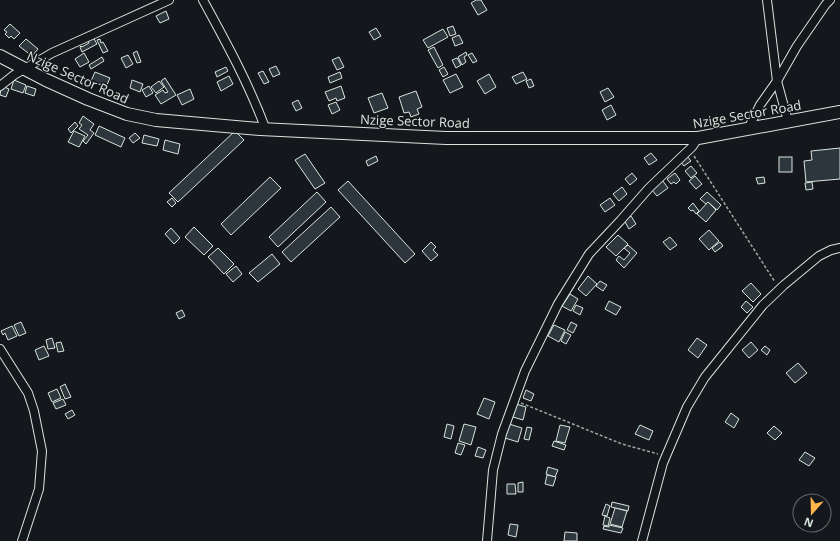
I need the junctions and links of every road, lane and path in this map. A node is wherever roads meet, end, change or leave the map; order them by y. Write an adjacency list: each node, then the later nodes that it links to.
1 (169, 0): 6 (street)
2 (203, 0): 12 (street)
3 (768, 0): 7 (street)
4 (830, 0): 7 (street)
5 (0, 56): 6 (main road, Nzige Sector Road)
6 (24, 68): 8 (street); 12 (main road, Nzige Sector Road)
7 (777, 81): 10 (street); 11 (street)
8 (0, 86)
9 (840, 112): 10 (main road, Nzige Sector Road)
10 (788, 121): 11 (main road, Nzige Sector Road)
11 (748, 129): 13 (main road, Nzige Sector Road)
12 (266, 130): 13 (main road, Nzige Sector Road)
13 (698, 138): 14 (street)
14 (690, 149): 16 (path); 18 (street)
15 (840, 248): 16 (street)
16 (779, 289): 19 (street)
17 (0, 349): 20 (street)
18 (514, 400): 19 (path); 21 (street)
19 (666, 456): 22 (street)
20 (22, 541)
21 (487, 541)
22 (642, 541)

